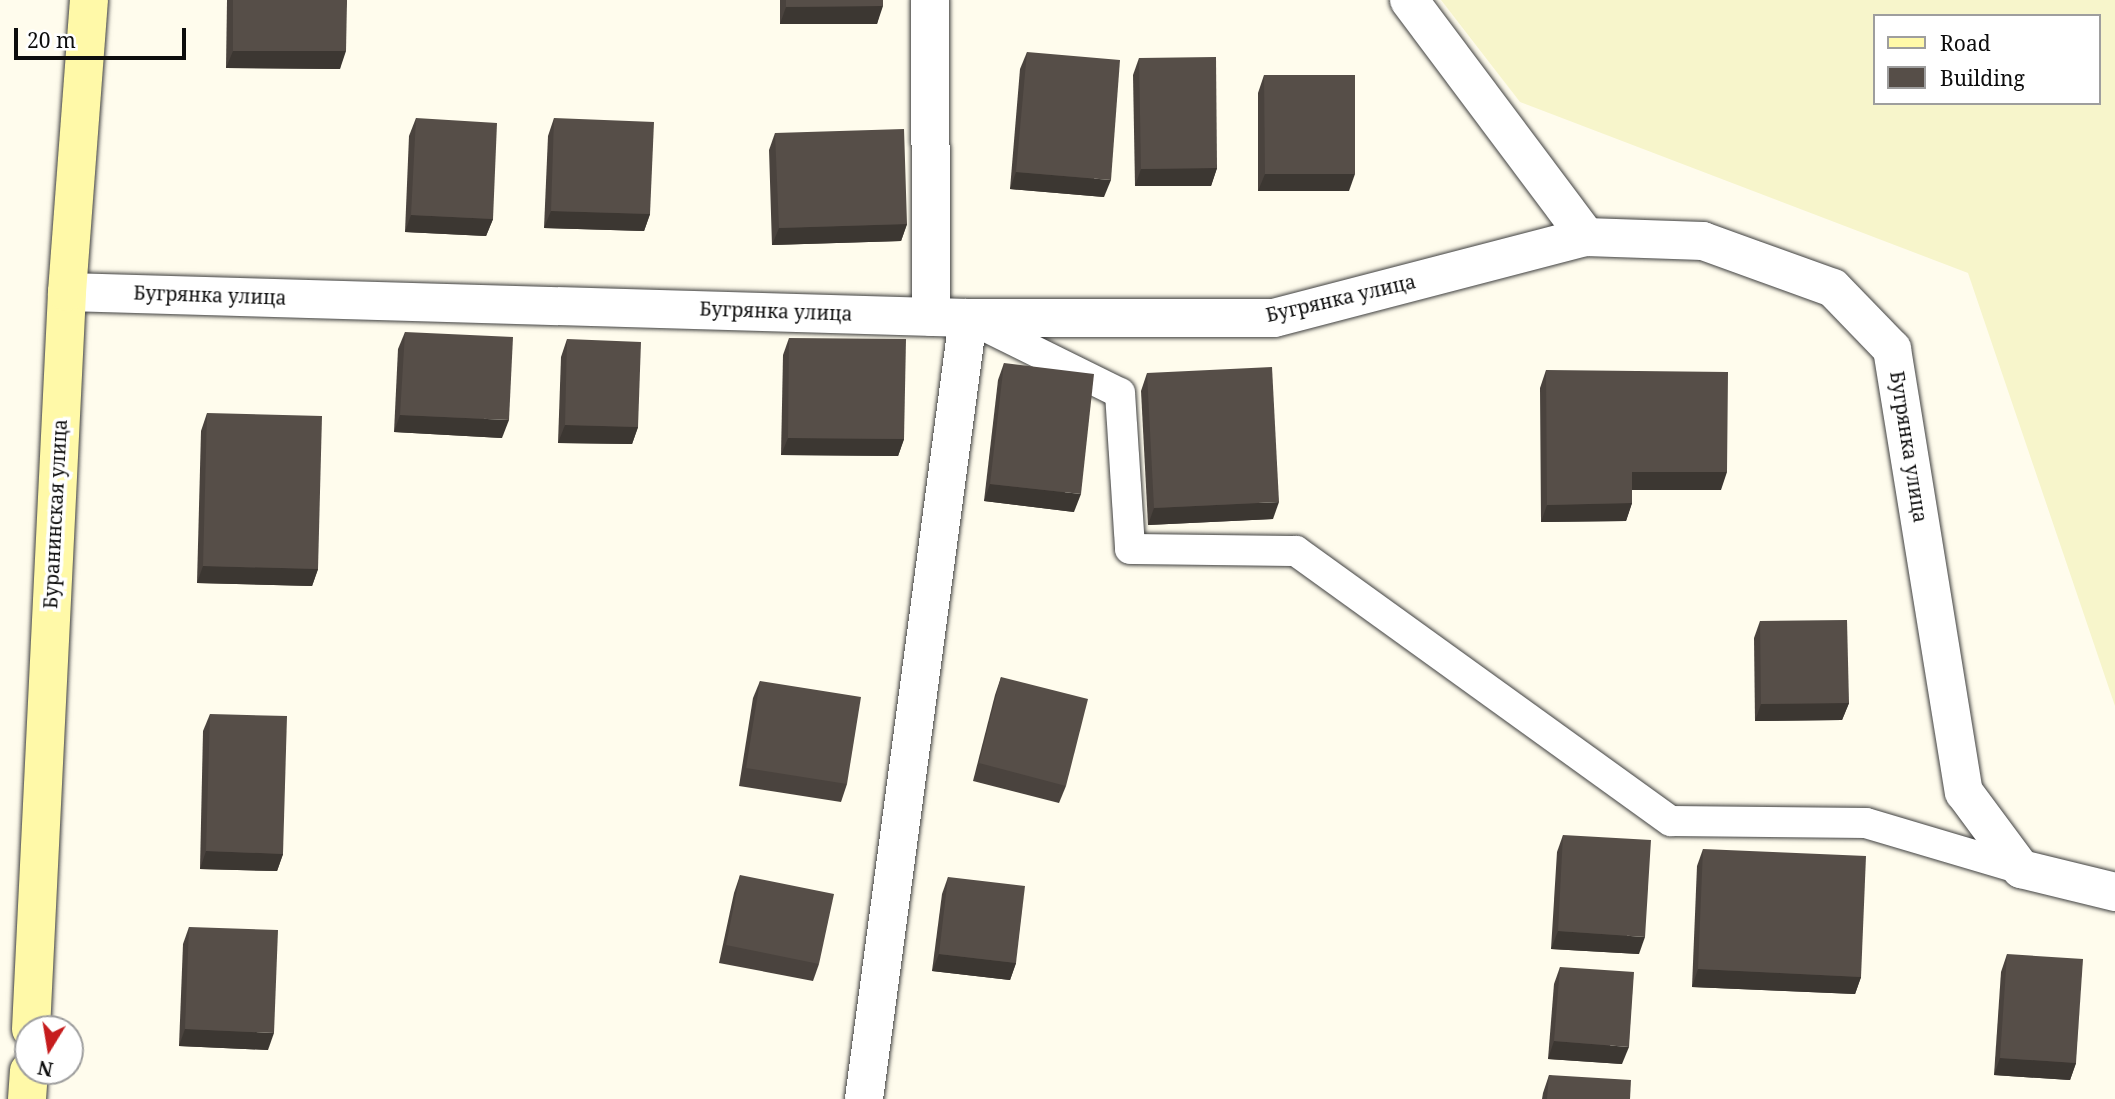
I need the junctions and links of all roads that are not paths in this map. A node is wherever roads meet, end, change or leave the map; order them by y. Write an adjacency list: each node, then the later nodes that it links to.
1 (89, 0): 5 (main road, Буранинская улица)
2 (930, 0): 6 (street)
3 (1409, 0): 4 (street)
4 (1586, 237): 6 (street, Бугрянка улица); 7 (street, Бугрянка улица)
5 (67, 292): 6 (street, Бугрянка улица); 9 (main road, Буранинская улица)
6 (949, 318): 7 (lane); 10 (street)
7 (2021, 869): 8 (street)
8 (2115, 892)
9 (32, 1015)
10 (864, 1099)

